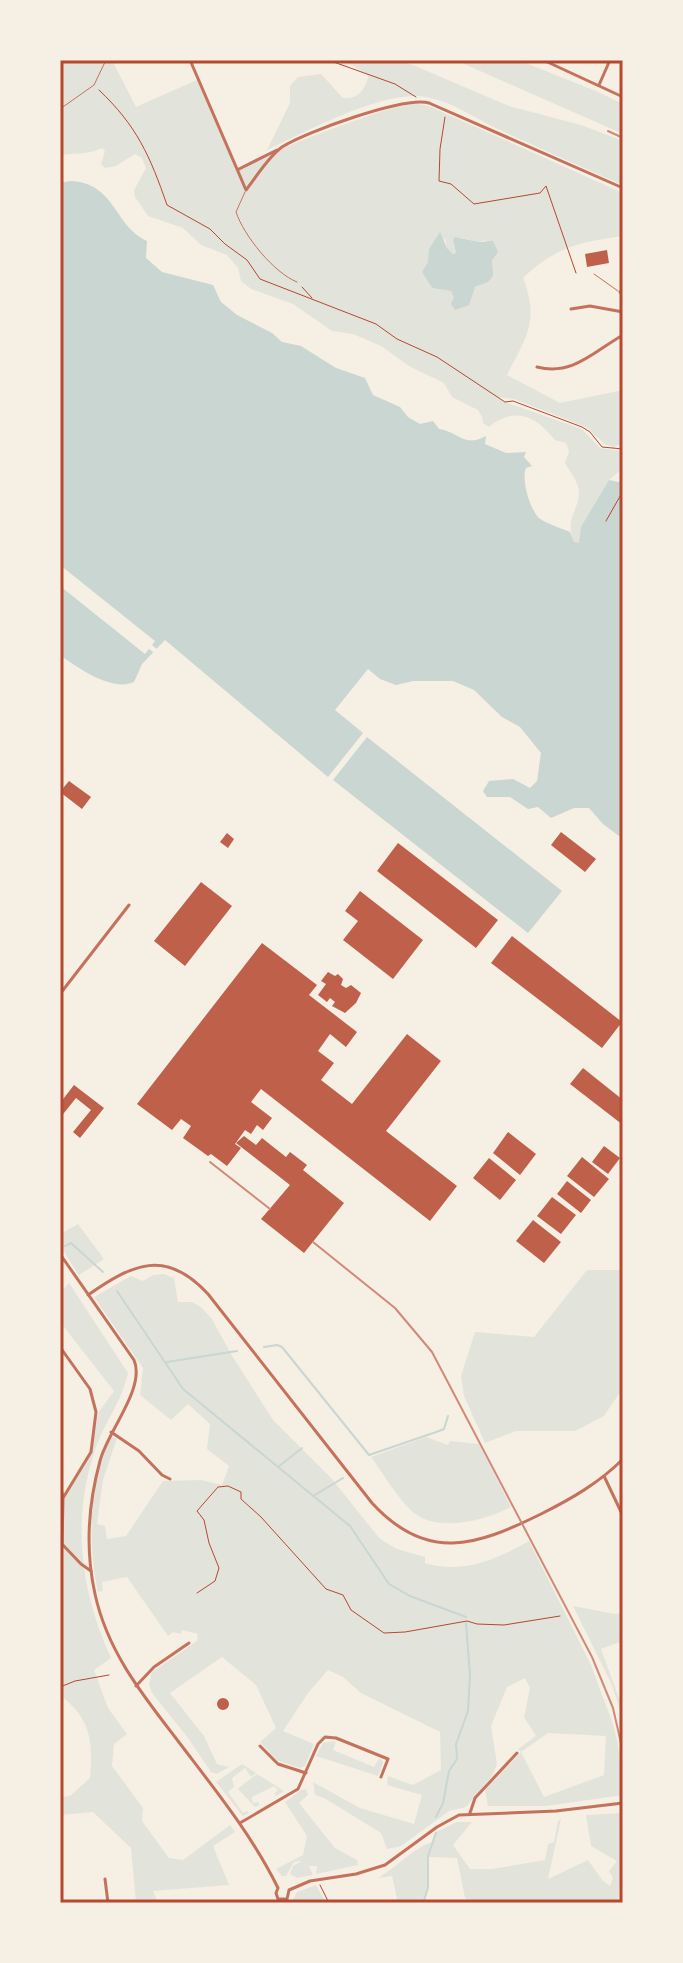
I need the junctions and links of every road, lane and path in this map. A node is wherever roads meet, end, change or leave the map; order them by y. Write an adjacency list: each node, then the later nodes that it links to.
1 (106, 60): 6 (lane)
2 (190, 60): 13 (street)
3 (328, 60): 9 (path)
4 (543, 60): 7 (street)
5 (610, 60): 7 (street)
6 (94, 85): 10 (lane); 20 (path)
7 (599, 85): 8 (street)
8 (623, 97)
9 (421, 101): 11 (street); 12 (street)
10 (60, 109)
11 (446, 111): 14 (street); 16 (path)
12 (280, 148): 13 (street); 15 (street)
13 (239, 169): 15 (street)
14 (623, 188)
15 (246, 190): 18 (lane)
16 (576, 273)
17 (594, 274): 19 (lane)
18 (297, 282): 20 (path)
19 (622, 293)
20 (315, 300): 25 (path)
21 (571, 309): 22 (street)
22 (623, 312)
23 (623, 335): 24 (street)
24 (537, 367)
25 (623, 449)
26 (623, 491): 27 (path)
27 (606, 521)
28 (129, 905): 29 (street)
29 (60, 994)
30 (60, 1183): 31 (street)
31 (60, 1191)
32 (60, 1254): 33 (street)
33 (88, 1295): 35 (street); 37 (street)
34 (60, 1347): 40 (street)
35 (111, 1432): 38 (street); 43 (street)
36 (623, 1459): 37 (street)
37 (604, 1476): 41 (street)
38 (170, 1479)
39 (60, 1485): 40 (street)
40 (63, 1498): 42 (street)
41 (623, 1516)
42 (61, 1544): 43 (street)
43 (91, 1571): 48 (street)
44 (197, 1593): 45 (path)
45 (560, 1616)
46 (189, 1643): 48 (street)
47 (109, 1675): 49 (path)
48 (136, 1686): 56 (street)
49 (60, 1687)
50 (260, 1746): 52 (street)
51 (517, 1753): 55 (street)
52 (306, 1773): 53 (street); 56 (street)
53 (381, 1777)
54 (621, 1804): 55 (street)
55 (470, 1813): 60 (street)
56 (240, 1823): 59 (street)
57 (105, 1879): 62 (street)
58 (319, 1883): 64 (path)
59 (278, 1888): 60 (street); 61 (street)
60 (289, 1890): 61 (street)
61 (278, 1899): 63 (street)
62 (108, 1903)
63 (274, 1903)
64 (329, 1903)

